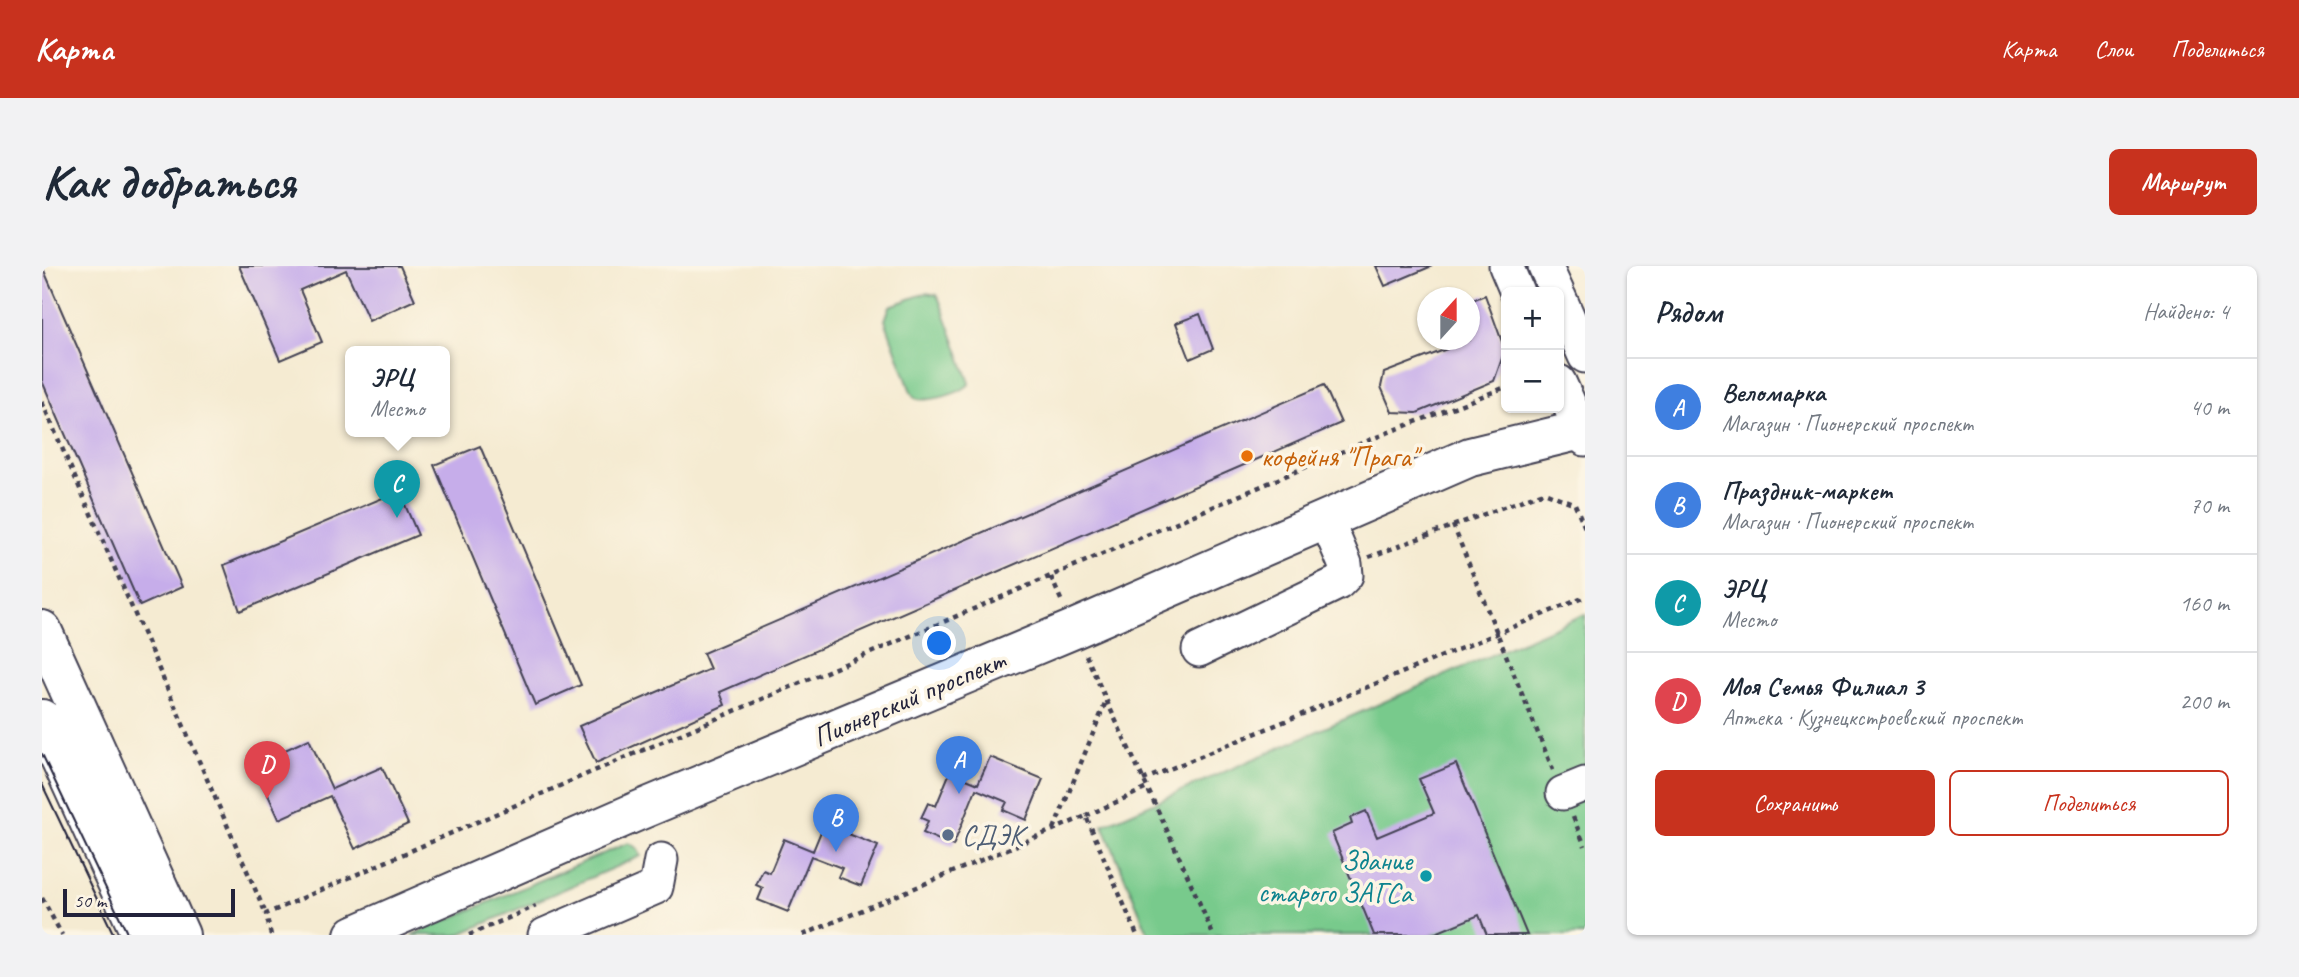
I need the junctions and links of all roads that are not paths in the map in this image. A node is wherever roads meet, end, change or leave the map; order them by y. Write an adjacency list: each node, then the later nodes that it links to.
1 (1506, 266): 3 (street)
2 (1545, 266): 4 (street)
3 (1515, 287)
4 (1555, 287)
5 (1564, 308): 6 (street)
6 (1585, 356)
7 (1564, 393): 8 (street)
8 (1583, 433): 9 (main road, Пионерский проспект)
9 (1326, 519): 11 (street); 18 (main road, Пионерский проспект)
10 (42, 630): 13 (main road)
11 (1199, 650)
12 (42, 719): 15 (main road)
13 (96, 749): 16 (main road); 17 (main road)
14 (661, 860): 19 (street)
15 (141, 935)
16 (180, 935)
17 (204, 935)
18 (354, 935)
19 (545, 935)

